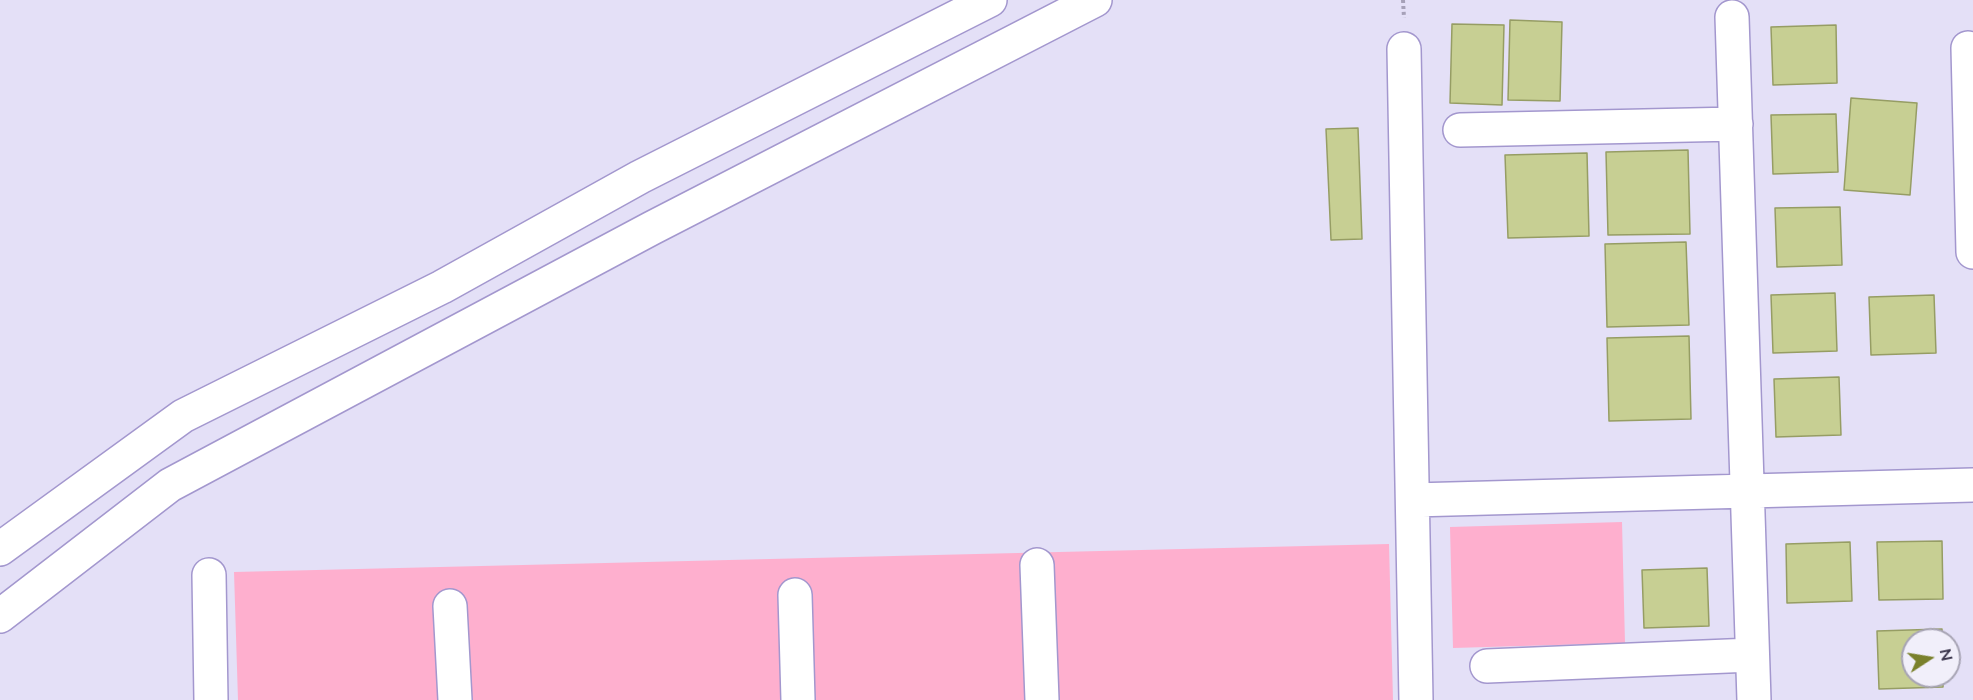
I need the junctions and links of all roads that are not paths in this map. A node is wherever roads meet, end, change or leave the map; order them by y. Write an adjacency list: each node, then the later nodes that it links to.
1 (990, 0): 13 (street)
2 (1095, 0): 18 (street)
3 (1732, 17): 7 (street)
4 (1968, 48): 6 (street)
5 (1404, 49): 12 (street)
6 (1971, 112): 9 (street)
7 (1736, 124): 8 (street); 11 (street)
8 (1460, 130)
9 (1973, 252)
10 (1973, 485): 11 (street)
11 (1747, 491): 12 (street); 19 (street)
12 (1413, 500): 25 (street)
13 (0, 549)
14 (1037, 565): 24 (street)
15 (209, 575): 21 (street)
16 (795, 595): 23 (street)
17 (450, 606): 22 (street)
18 (0, 616)
19 (1752, 655): 20 (street); 26 (street)
20 (1487, 666)
21 (212, 700)
22 (455, 700)
23 (798, 700)
24 (1042, 700)
25 (1416, 700)
26 (1754, 700)

